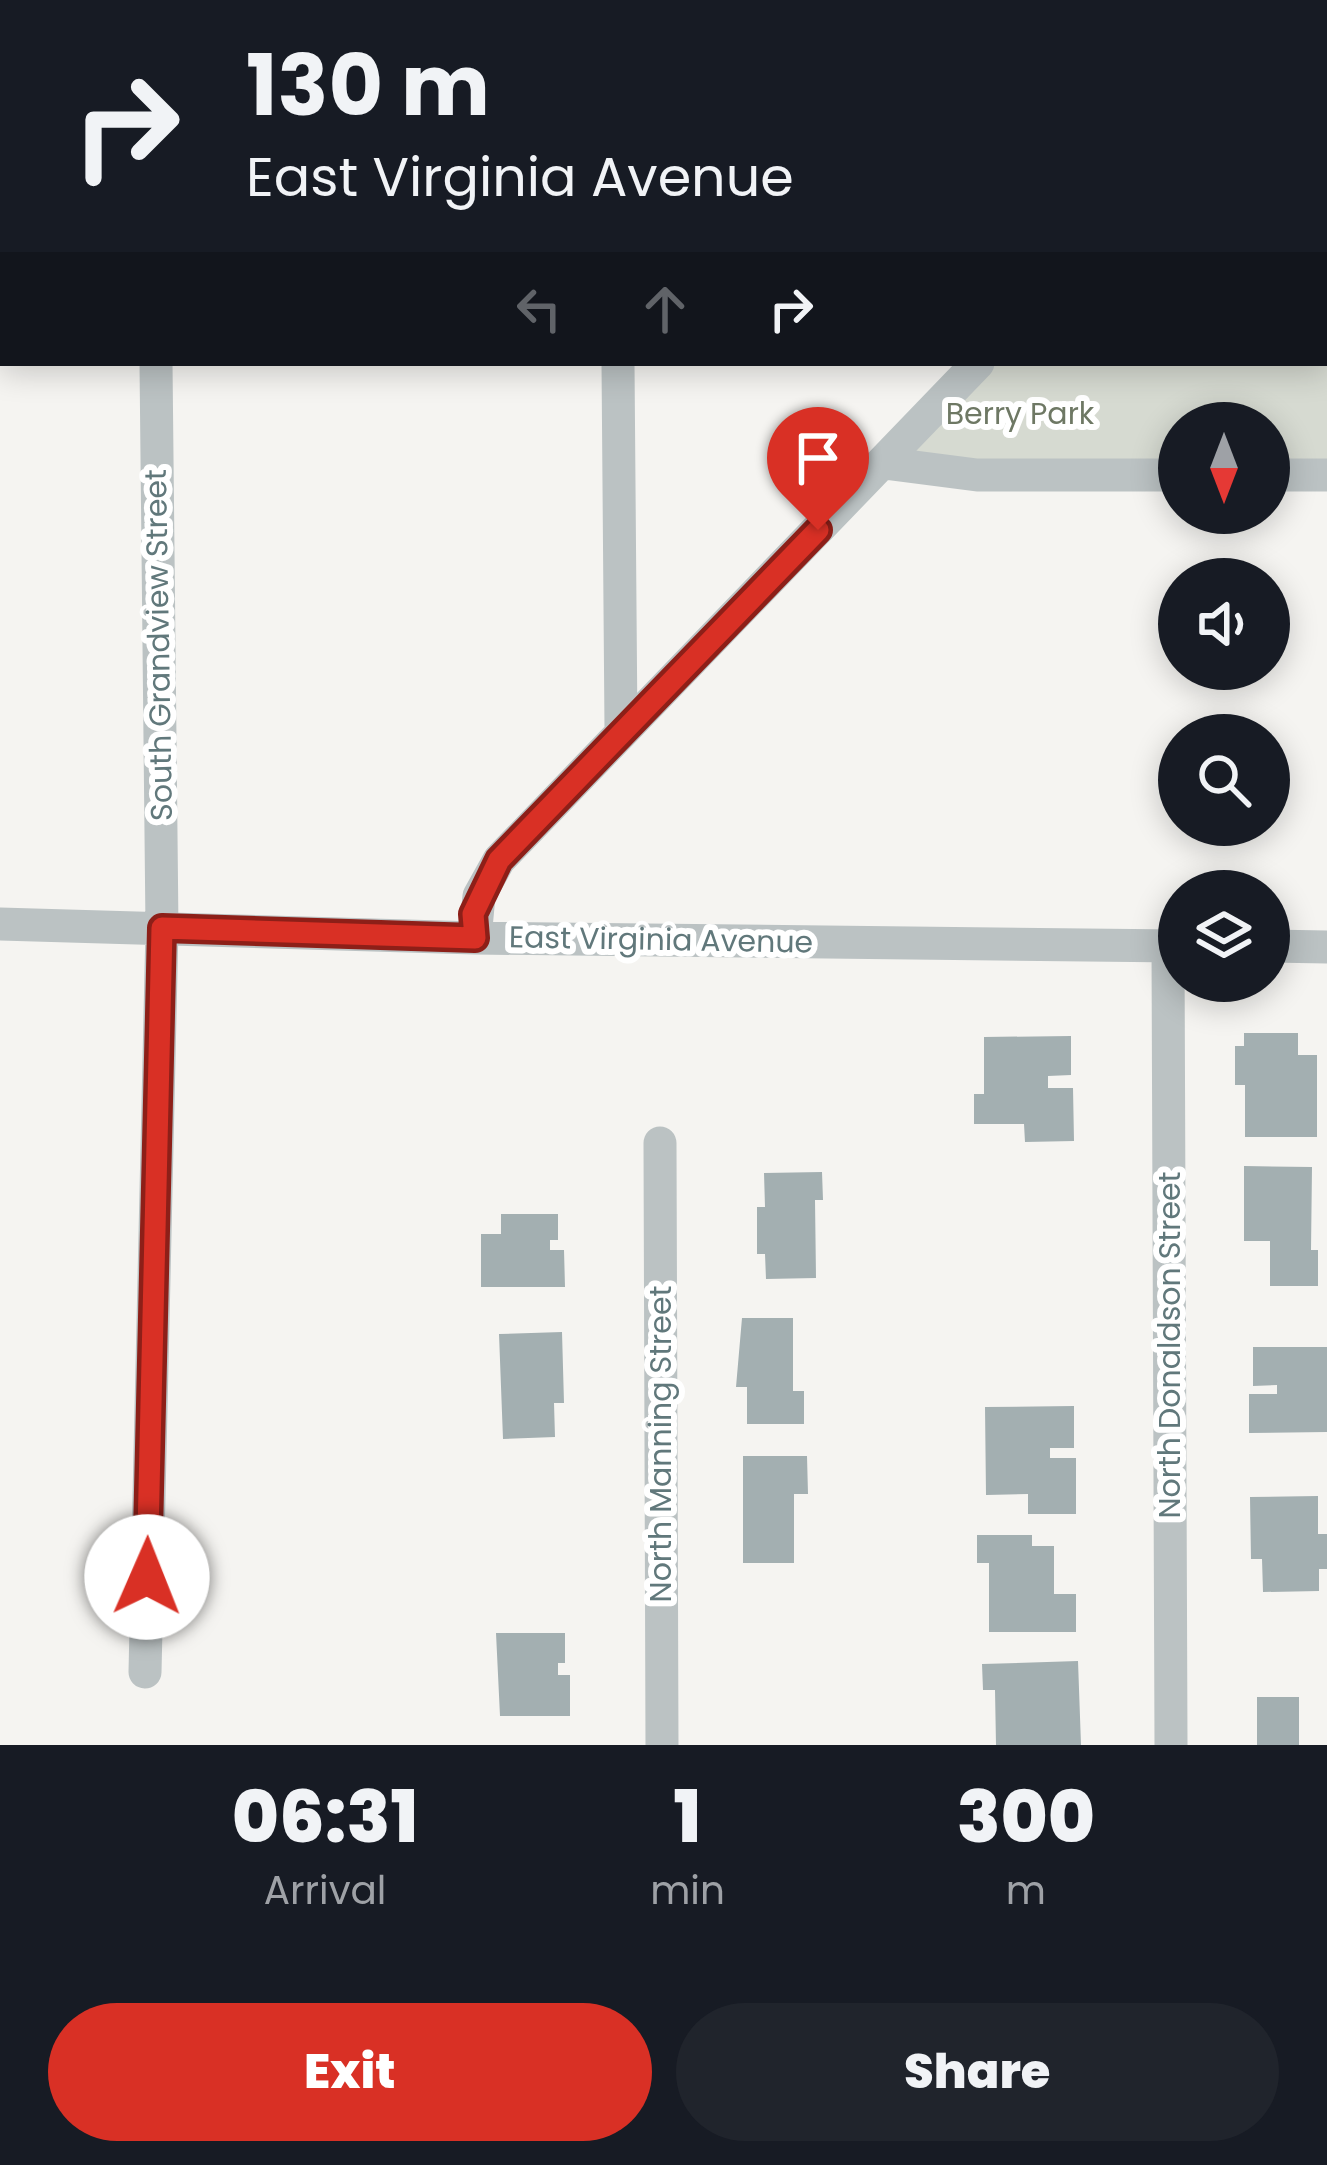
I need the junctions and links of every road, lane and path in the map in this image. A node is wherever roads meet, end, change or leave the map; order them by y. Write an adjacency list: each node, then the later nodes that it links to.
1 (156, 366): 10 (street, South Grandview Street)
2 (618, 366): 8 (street)
3 (975, 366): 4 (street)
4 (884, 463): 5 (street); 8 (street)
5 (1158, 476)
6 (1290, 476): 7 (street)
7 (1327, 476)
8 (621, 729): 11 (street)
9 (0, 924): 10 (street, East Virginia Avenue)
10 (162, 928): 11 (street, East Virginia Avenue); 17 (street, South Grandview Street)
11 (475, 938): 12 (street, East Virginia Avenue)
12 (1158, 946)
13 (1290, 946): 14 (street)
14 (1327, 947)
15 (1174, 1002): 19 (street, North Donaldson Street)
16 (660, 1143): 18 (street, North Manning Street)
17 (145, 1672)
18 (662, 1745)
19 (1171, 1745)

